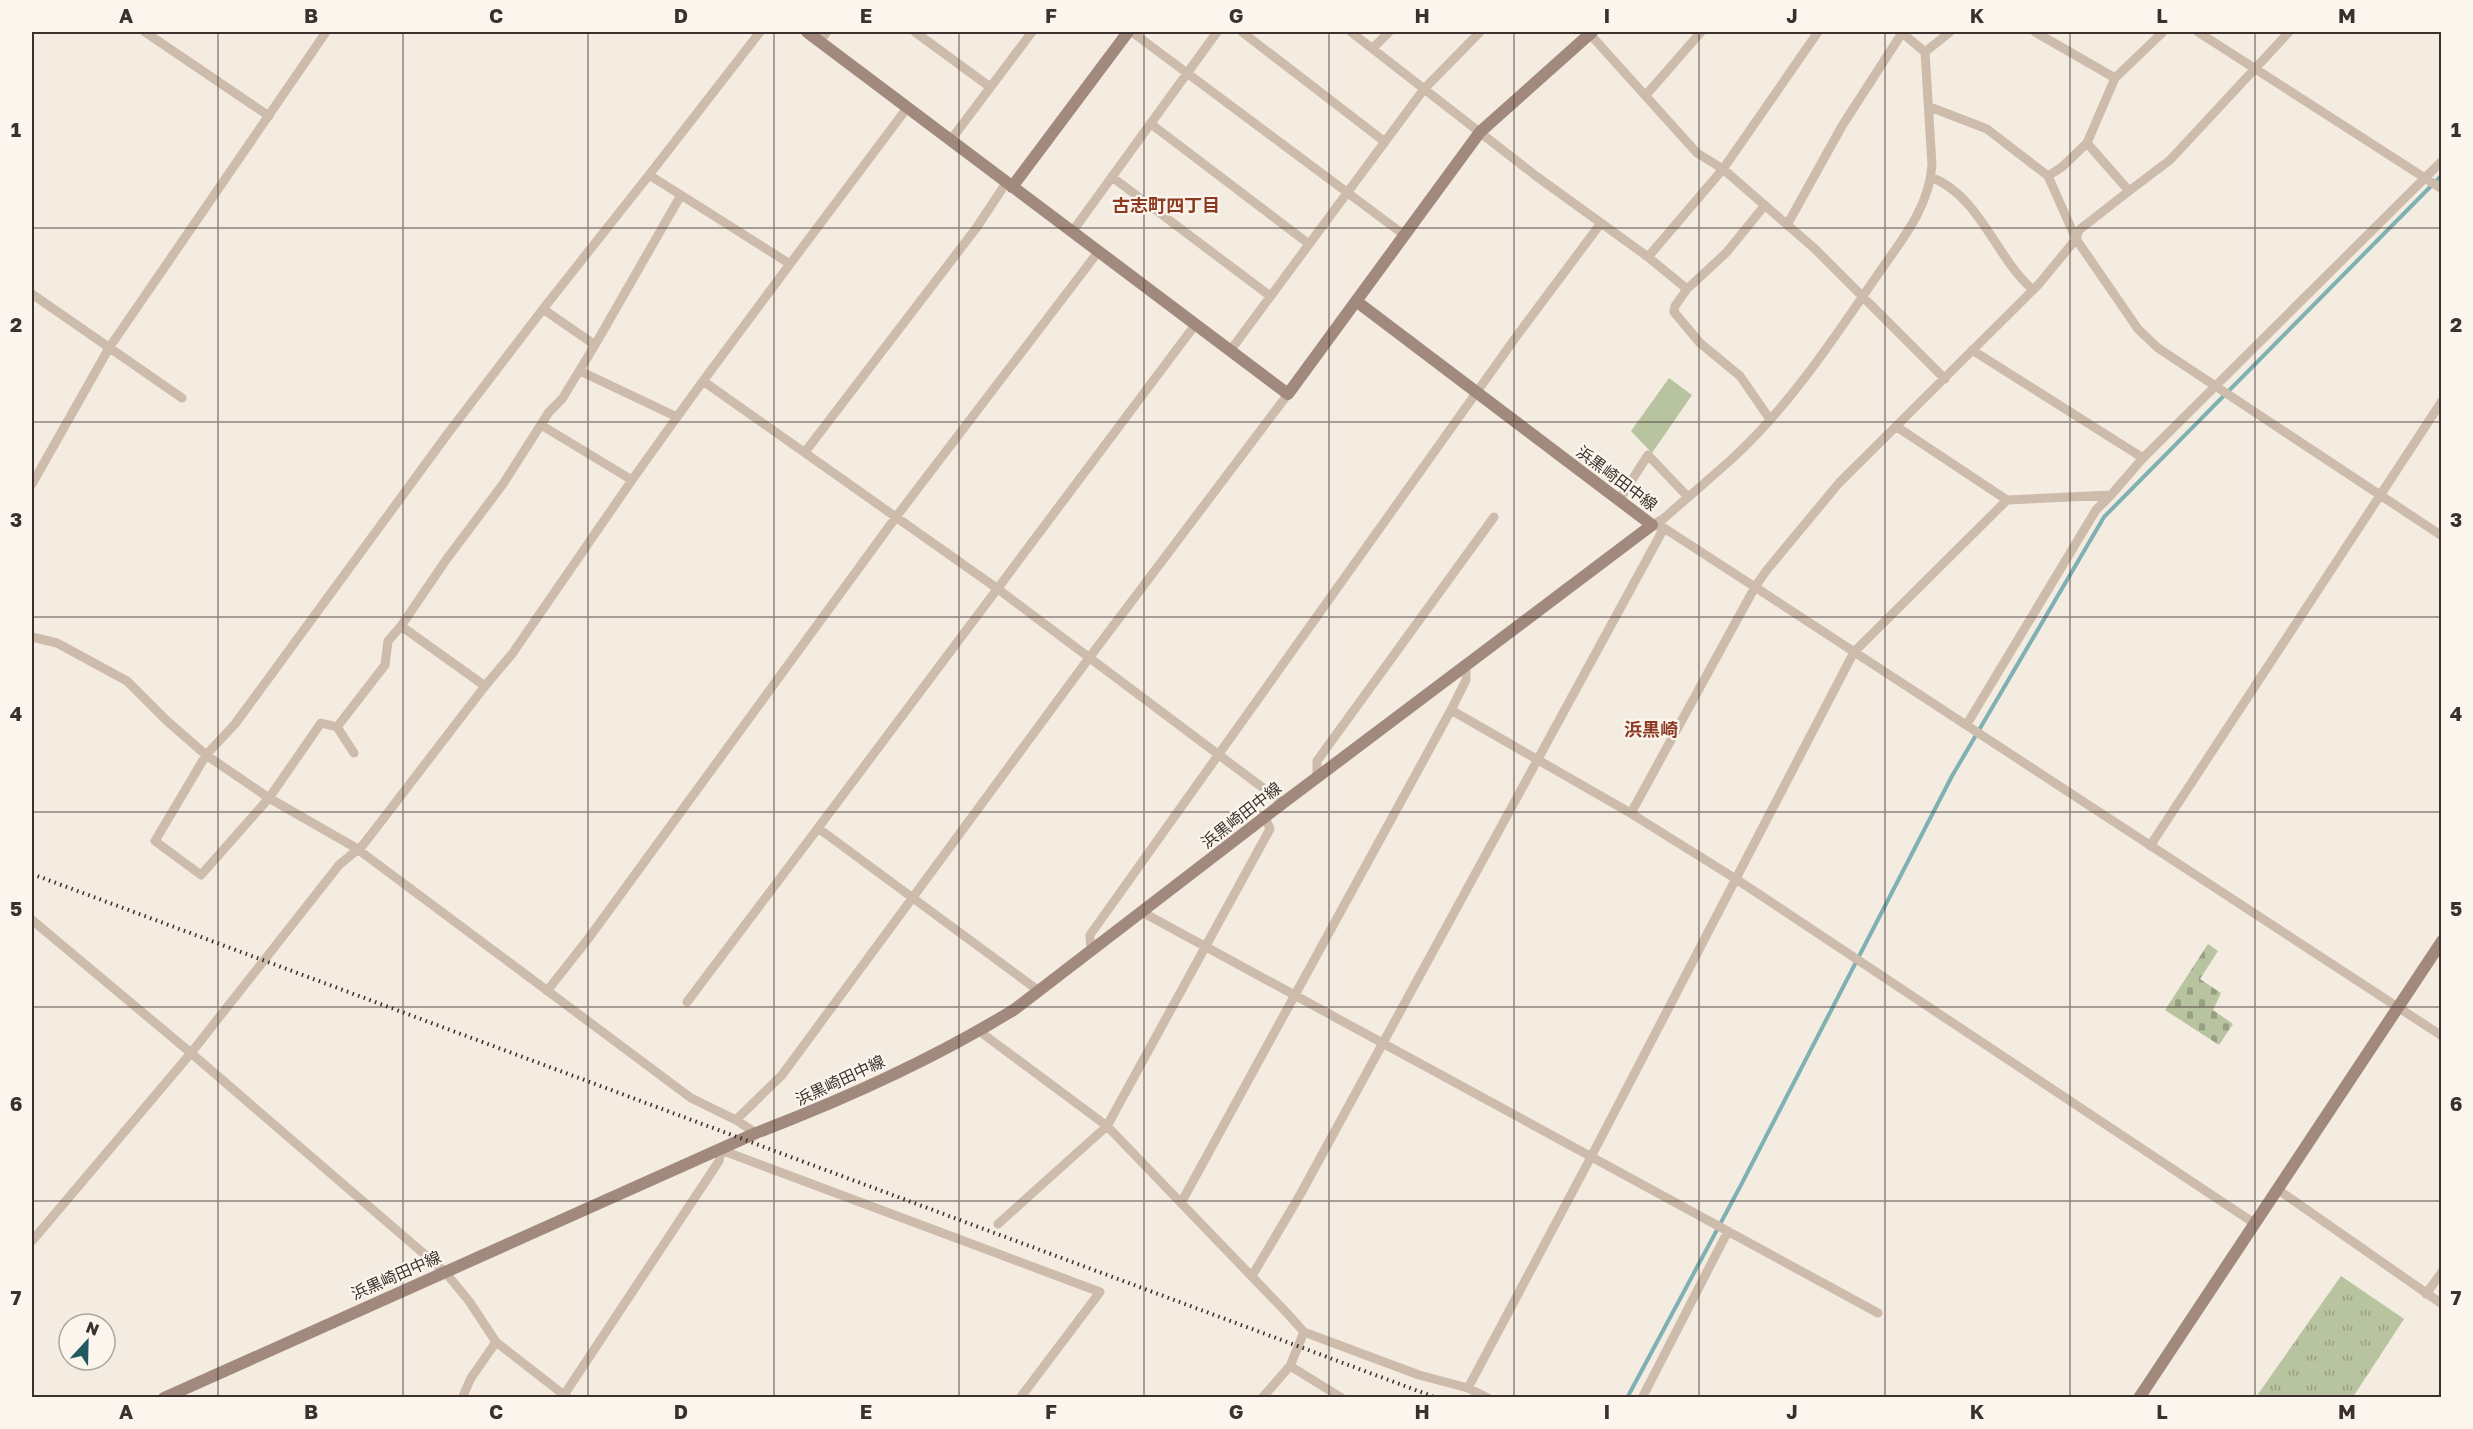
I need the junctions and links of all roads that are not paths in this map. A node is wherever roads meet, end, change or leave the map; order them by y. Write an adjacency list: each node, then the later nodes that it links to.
1 (145, 32): 34 (street)
2 (326, 32): 34 (street)
3 (760, 32): 42 (street)
4 (807, 32): 23 (main road)
5 (827, 32): 23 (street)
6 (915, 32): 29 (street)
7 (1130, 32): 27 (street); 47 (main road)
8 (1218, 32): 27 (street)
9 (1242, 32): 38 (street)
10 (1351, 32): 24 (street)
11 (1389, 32): 24 (street)
12 (1480, 32): 30 (street)
13 (1590, 32): 31 (street); 36 (main road)
14 (1701, 32): 31 (street)
15 (1818, 32): 41 (street)
16 (1902, 32): 25 (street); 54 (street)
17 (1950, 32): 25 (street)
18 (2035, 32): 28 (street)
19 (2163, 32): 28 (street)
20 (2198, 32): 26 (street)
21 (2289, 32): 26 (street)
22 (1028, 33): 29 (street)
23 (819, 42): 33 (main road)
24 (1373, 48): 30 (street)
25 (1925, 52): 32 (street)
26 (2253, 68): 46 (street); 49 (street)
27 (1188, 73): 35 (street); 50 (street)
28 (2115, 78): 39 (street)
29 (990, 87): 37 (street)
30 (1425, 88): 36 (street); 38 (street)
31 (1646, 94): 41 (street)
32 (1930, 107): 43 (street); 45 (street)
33 (907, 108): 37 (main road); 61 (street)
34 (269, 116): 71 (street)
35 (1151, 124): 44 (street); 58 (street)
36 (1480, 132): 53 (street); 56 (main road)
37 (950, 141): 47 (main road)
38 (1385, 142): 50 (street)
39 (2087, 143): 43 (street); 49 (street)
40 (2442, 161): 46 (street)
41 (1723, 169): 52 (street); 60 (street)
42 (649, 175): 51 (street); 68 (street)
43 (2048, 176): 57 (street)
44 (1112, 177): 55 (street); 65 (street)
45 (1931, 177): 63 (street); 66 (street)
46 (2426, 178): 48 (street); 77 (street)
47 (1009, 185): 55 (main road); 86 (street)
48 (2442, 189)
49 (2129, 191): 57 (street)
50 (1347, 192): 56 (street); 58 (street)
51 (681, 195): 61 (street); 70 (street)
52 (1765, 205): 54 (street); 62 (street)
53 (1601, 223): 60 (street); 78 (street)
54 (1787, 225): 66 (street)
55 (1072, 232): 59 (main road)
56 (1403, 234): 67 (main road)
57 (2076, 239): 63 (street); 77 (street)
58 (1309, 244): 65 (street)
59 (1098, 252): 69 (main road); 95 (street)
60 (1648, 256): 62 (street)
61 (790, 264): 76 (street)
62 (1687, 289): 83 (street)
63 (2033, 290): 72 (street)
64 (32, 294): 71 (street)
65 (1270, 296): 73 (street)
66 (1863, 297): 75 (street); 83 (street)
67 (1356, 301): 78 (main road, 浜黒崎田中線); 79 (main road)
68 (543, 309): 70 (street); 112 (street)
69 (1195, 325): 73 (main road); 100 (street)
70 (595, 345): 74 (street)
71 (109, 348): 80 (street); 89 (street)
72 (1972, 350): 75 (street); 87 (street)
73 (1230, 351): 79 (main road)
74 (580, 371): 82 (street); 84 (street)
75 (1945, 379): 85 (street)
76 (703, 381): 82 (street); 86 (street)
77 (2217, 387): 87 (street); 90 (street)
78 (1477, 392): 93 (main road, 浜黒崎田中線); 111 (street)
79 (1288, 394): 104 (street)
80 (182, 398)
81 (2442, 401): 90 (street)
82 (677, 417): 88 (street)
83 (1769, 418): 92 (street)
84 (541, 425): 88 (street); 101 (street)
85 (1897, 427): 94 (street); 99 (street)
86 (805, 452): 95 (street)
87 (2143, 458): 91 (street)
88 (632, 480): 106 (street)
89 (32, 484)
90 (2379, 494): 98 (street); 120 (street)
91 (2111, 495): 94 (street); 108 (street)
92 (1688, 497): 93 (street); 97 (street)
93 (1619, 500): 97 (main road, 浜黒崎田中線)
94 (2007, 500): 103 (street)
95 (896, 517): 100 (street); 129 (street)
96 (1494, 517): 114 (street)
97 (1658, 526): 99 (street); 105 (main road, 浜黒崎田中線); 113 (street)
98 (2442, 536)
99 (1755, 586): 103 (street); 117 (street)
100 (998, 589): 104 (street); 119 (street)
101 (401, 626): 106 (street); 109 (street)
102 (32, 637): 112 (street)
103 (1854, 652): 108 (street); 122 (street)
104 (1089, 658): 111 (street); 123 (street)
105 (1466, 665): 107 (street); 114 (main road, 浜黒崎田中線)
106 (485, 686): 121 (street)
107 (1450, 710): 113 (street); 131 (street)
108 (1966, 724): 120 (street)
109 (337, 727): 110 (street); 115 (street)
110 (354, 753)
111 (1218, 754): 116 (street); 128 (street)
112 (206, 755): 115 (street); 115 (street)
113 (1537, 760): 117 (street); 136 (street)
114 (1317, 777): 116 (main road, 浜黒崎田中線)
115 (269, 798): 121 (street)
116 (1283, 803): 118 (main road, 浜黒崎田中線)
117 (1630, 813): 122 (street)
118 (1264, 817): 124 (main road, 浜黒崎田中線); 127 (street)
119 (818, 828): 123 (street); 132 (street)
120 (2150, 846): 133 (street)
121 (356, 848): 129 (street); 137 (street)
122 (1736, 879): 142 (street); 145 (street)
123 (912, 898): 130 (street); 138 (street)
124 (1142, 912): 127 (street); 128 (main road, 浜黒崎田中線)
125 (32, 920): 137 (street)
126 (2442, 941): 133 (main road)
127 (1204, 945): 131 (street); 139 (street)
128 (1091, 951): 130 (main road, 浜黒崎田中線)
129 (547, 991): 138 (street)
130 (1039, 991): 134 (main road, 浜黒崎田中線)
131 (1295, 995): 136 (street); 144 (street)
132 (687, 1002)
133 (2398, 1006): 135 (street); 143 (main road)
134 (979, 1031): 139 (street); 140 (main road, 浜黒崎田中線)
135 (2442, 1036)
136 (1382, 1043): 142 (street); 151 (street)
137 (191, 1053): 148 (street); 149 (street)
138 (736, 1120): 140 (street)
139 (1107, 1126): 144 (street); 146 (street)
140 (756, 1133): 141 (main road, 浜黒崎田中線)
141 (721, 1150): 149 (main road, 浜黒崎田中線); 159 (street); 162 (street)
142 (1591, 1157): 147 (street); 158 (street)
143 (2277, 1189): 145 (main road); 152 (street)
144 (1181, 1203): 151 (street)
145 (2254, 1223): 167 (main road)
146 (998, 1224)
147 (1728, 1231): 154 (street); 166 (street)
148 (32, 1241)
149 (445, 1272): 156 (street); 160 (main road, 浜黒崎田中線)
150 (2442, 1272): 152 (street)
151 (1252, 1276): 155 (street)
152 (2427, 1294): 153 (street)
153 (2442, 1304)
154 (1878, 1313)
155 (1304, 1332): 157 (street); 158 (street)
156 (496, 1342): 159 (street); 161 (street)
157 (1290, 1366): 163 (street); 164 (street)
158 (1468, 1388): 165 (street)
159 (565, 1397)
160 (164, 1398)
161 (462, 1398)
162 (1020, 1398)
163 (1262, 1398)
164 (1342, 1398)
165 (1488, 1398)
166 (1642, 1398)
167 (2139, 1398)

